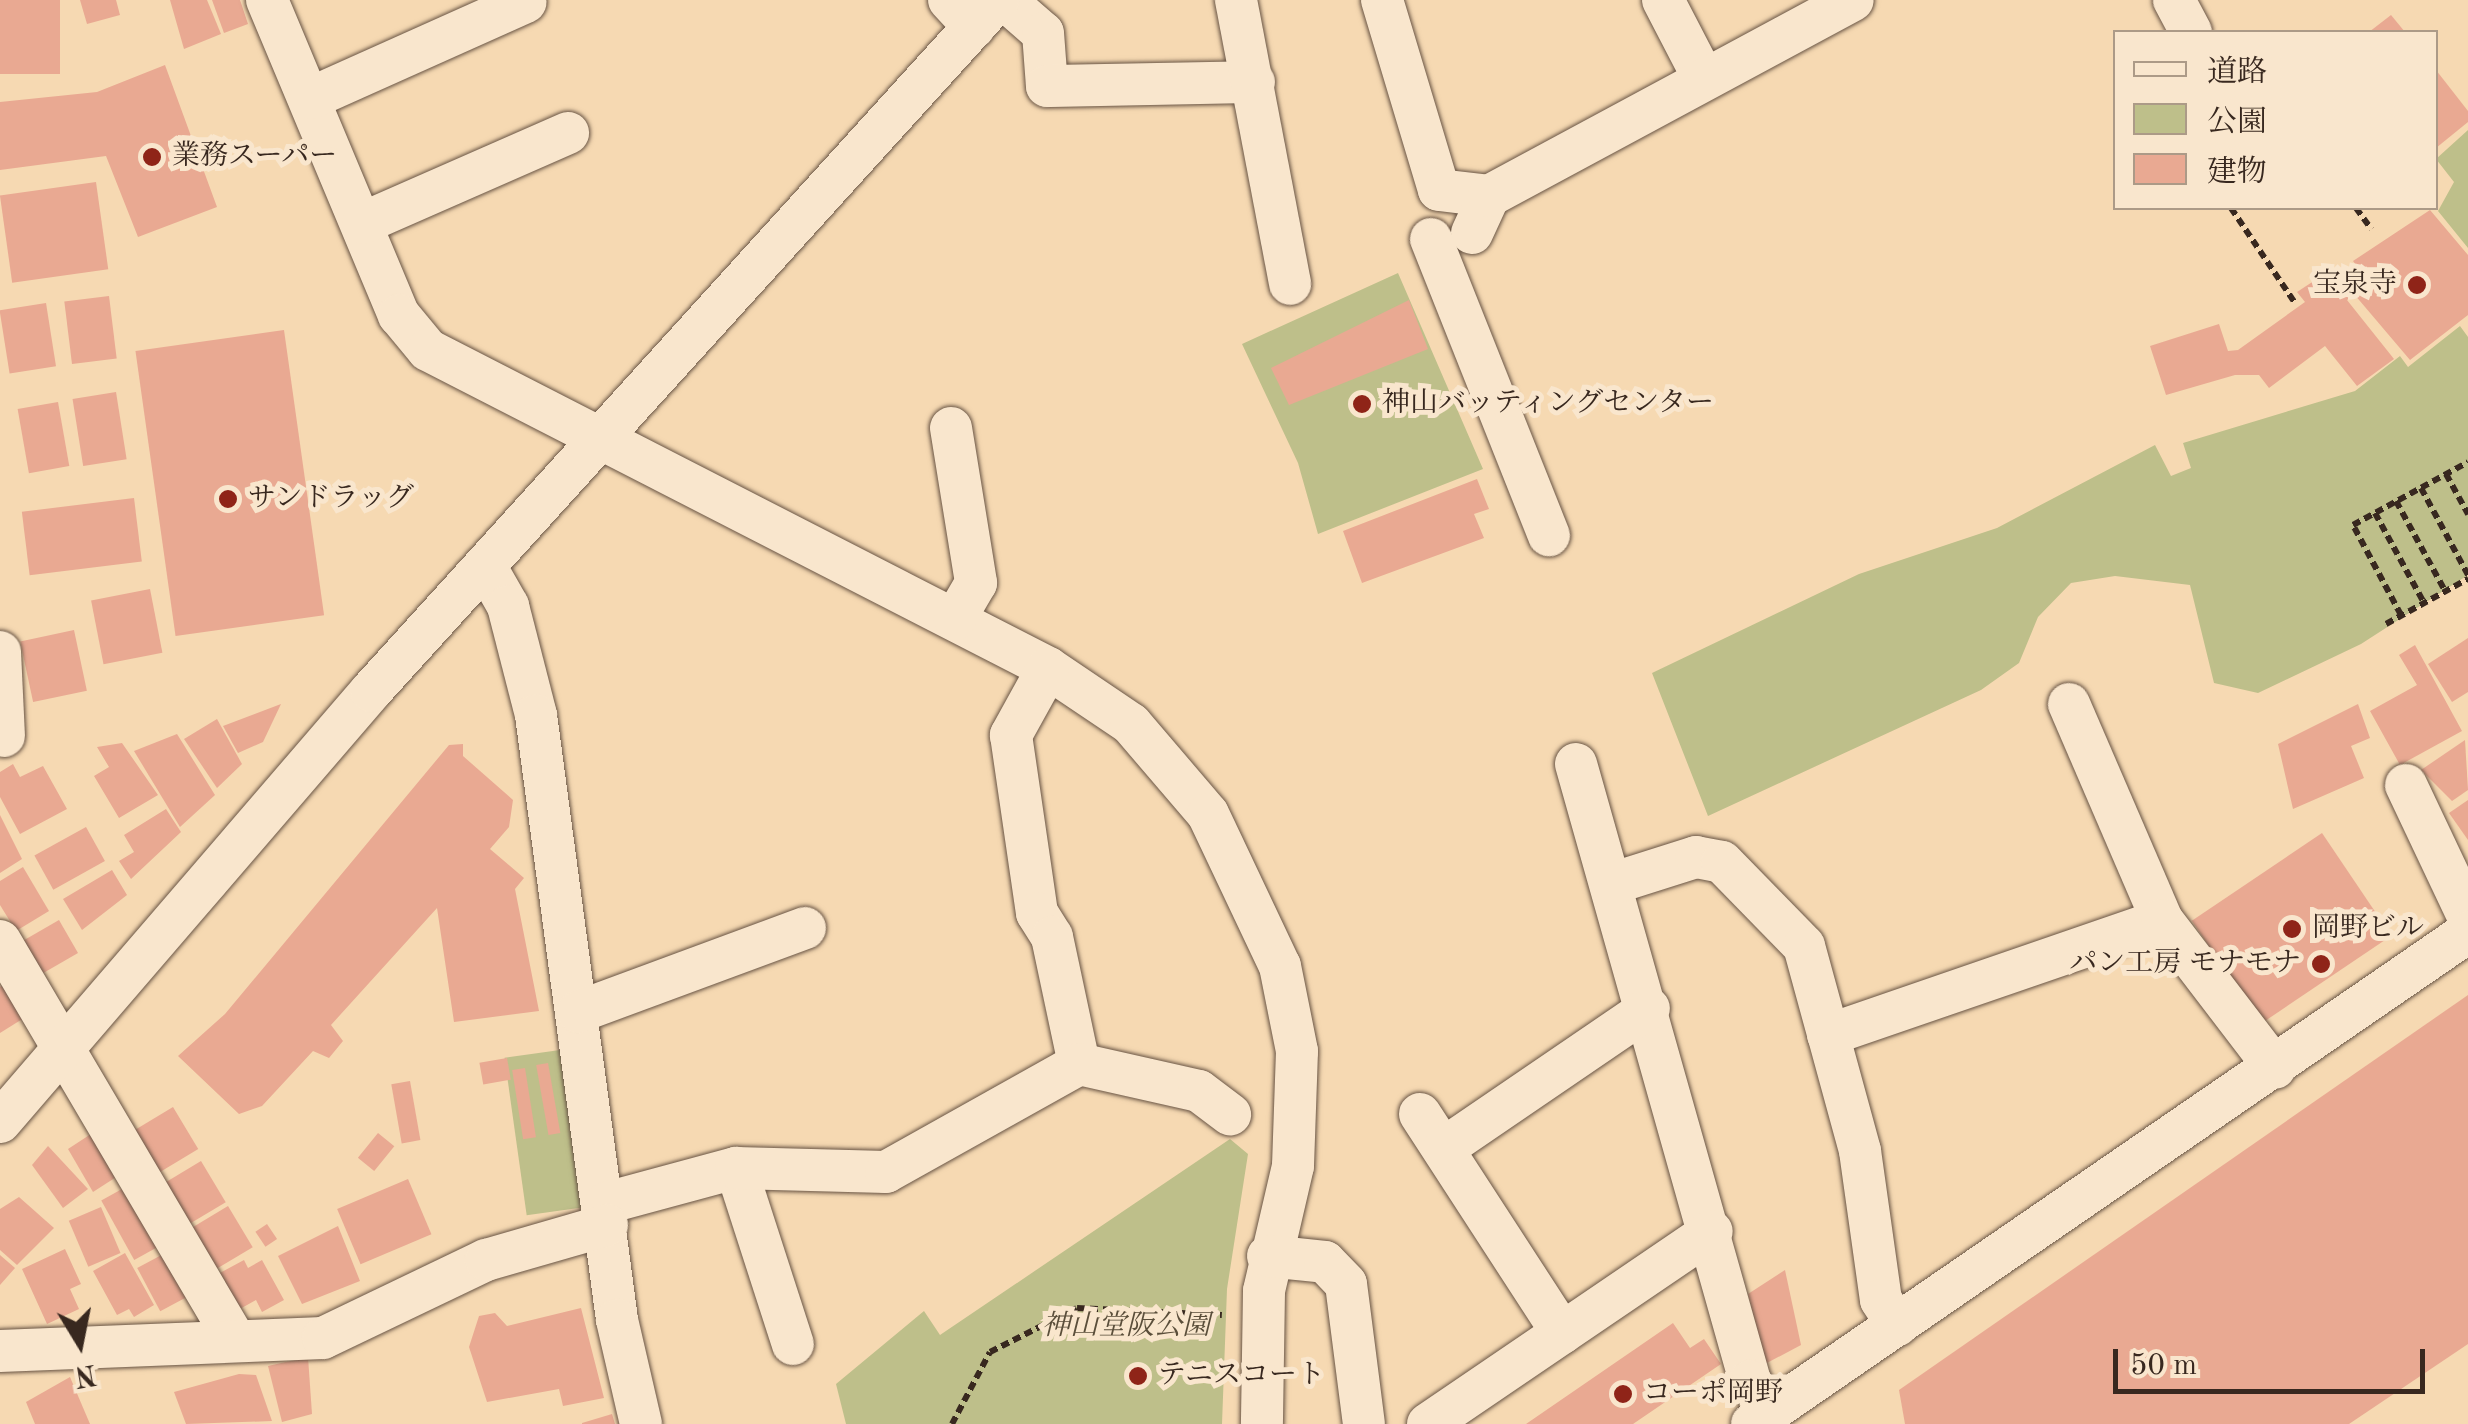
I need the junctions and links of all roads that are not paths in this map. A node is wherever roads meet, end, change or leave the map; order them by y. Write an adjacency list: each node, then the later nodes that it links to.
1 (267, 0): 12 (street)
2 (1236, 0): 11 (street)
3 (1382, 0): 15 (street)
4 (1663, 0): 10 (street)
5 (1853, 0): 10 (street)
6 (2174, 0): 9 (street)
7 (526, 2): 12 (street)
8 (981, 7): 11 (street); 18 (street)
9 (2190, 30)
10 (1704, 79): 15 (street)
11 (1254, 82): 16 (street)
12 (311, 98): 14 (street)
13 (568, 134): 14 (street)
14 (363, 223): 18 (street)
15 (1465, 223): 19 (street)
16 (1290, 284)
17 (951, 428): 21 (street)
18 (597, 443): 20 (street); 21 (street)
19 (1548, 535)
20 (487, 569): 35 (street); 37 (street)
21 (954, 619): 23 (street)
22 (0, 652): 25 (street)
23 (1048, 668): 38 (street); 45 (street)
24 (2069, 704): 30 (street)
25 (4, 736)
26 (1576, 764): 28 (street)
27 (2406, 785): 29 (street)
28 (1614, 883): 34 (street); 36 (street)
29 (2468, 916)
30 (2162, 920): 36 (street); 39 (street)
31 (805, 928): 35 (street)
32 (2468, 932): 39 (street)
33 (0, 941): 37 (street)
34 (1649, 1008): 44 (street); 47 (street)
35 (578, 1012): 43 (street)
36 (1828, 1035): 46 (street)
37 (65, 1048): 41 (street); 48 (street)
38 (1079, 1064): 40 (street); 42 (street)
39 (2275, 1068): 46 (street)
40 (1230, 1114)
41 (0, 1122)
42 (736, 1168): 43 (street); 49 (street)
43 (606, 1214): 48 (street); 52 (street)
44 (1712, 1230): 47 (street); 51 (street)
45 (1268, 1256): 53 (street); 54 (street)
46 (1897, 1325): 51 (street)
47 (1562, 1332): 55 (street)
48 (235, 1340): 50 (street)
49 (793, 1344)
50 (0, 1351)
51 (1761, 1418)
52 (641, 1424)
53 (1262, 1424)
54 (1364, 1424)
55 (1428, 1424)

